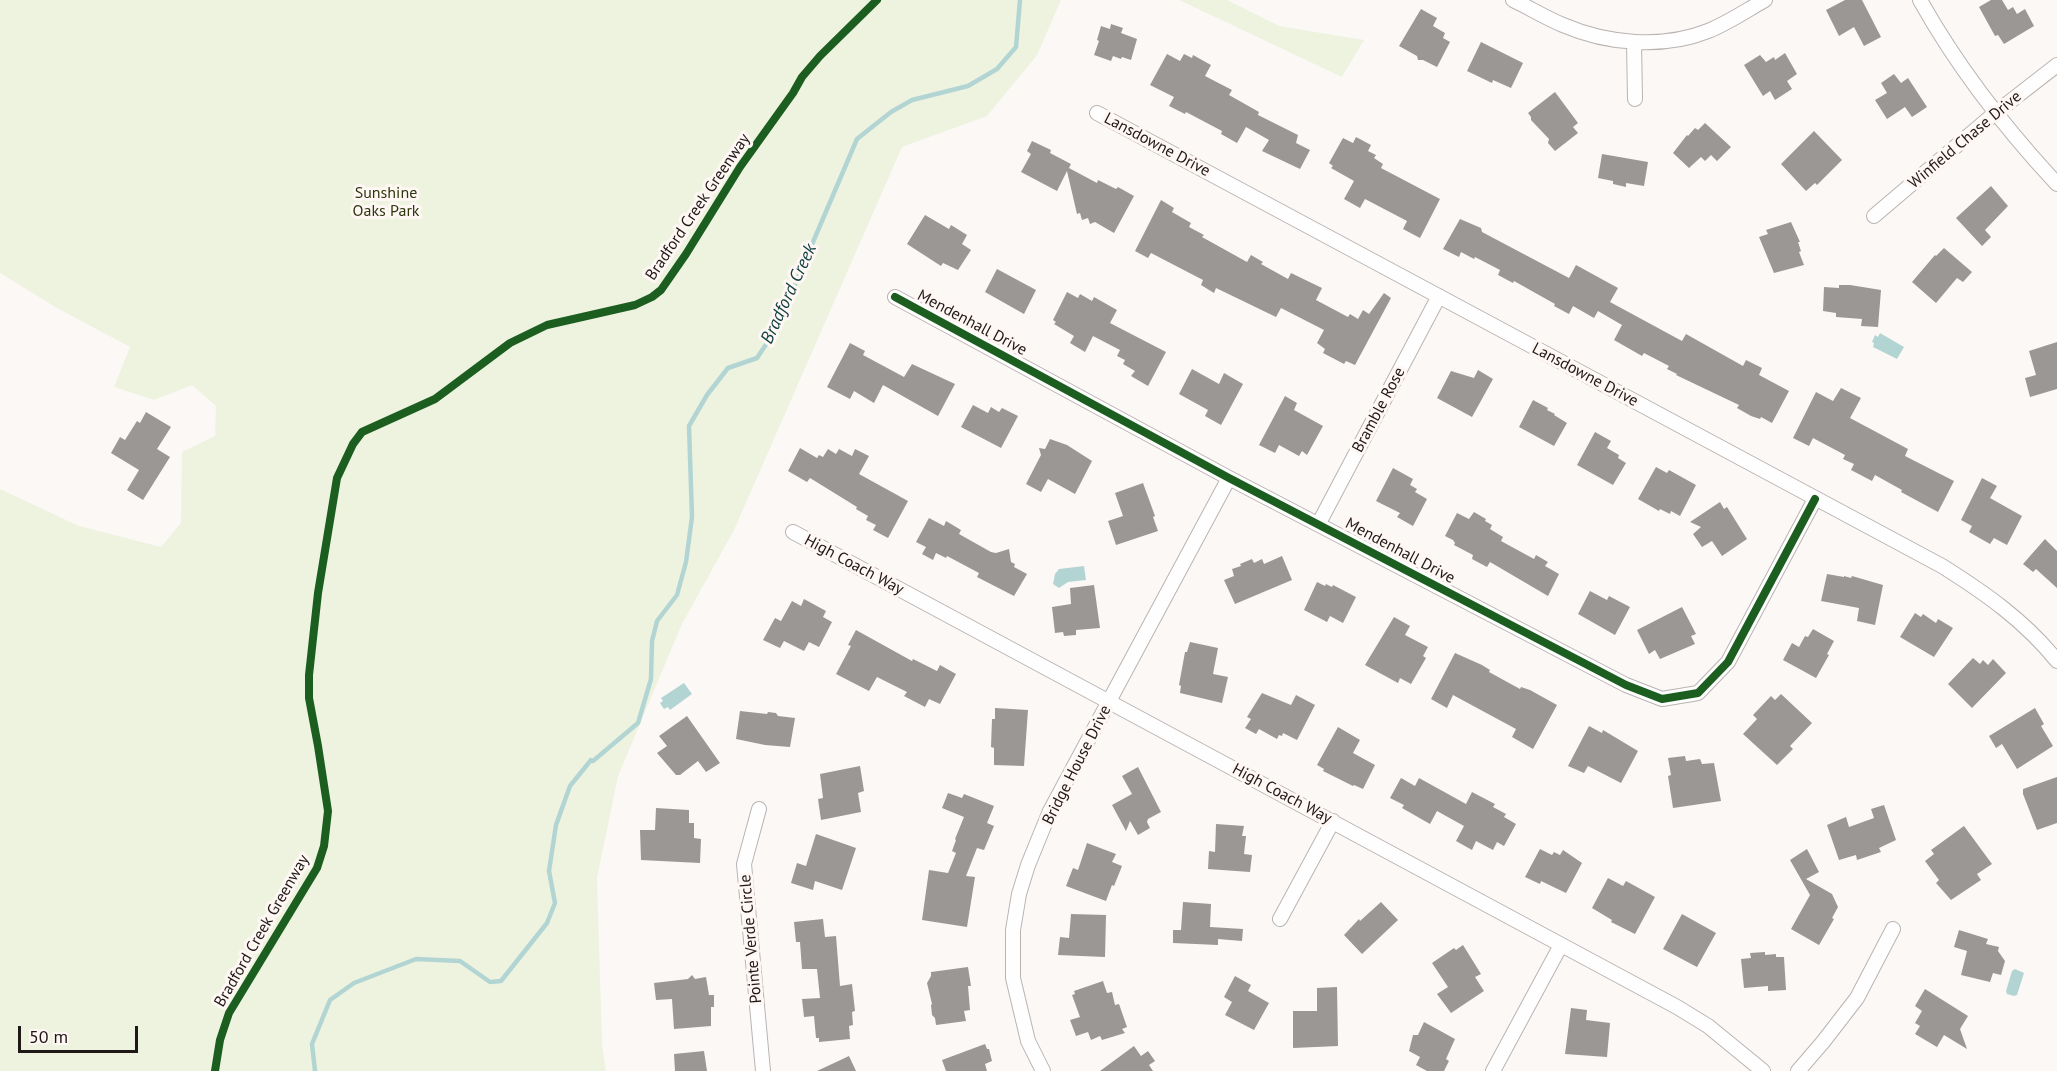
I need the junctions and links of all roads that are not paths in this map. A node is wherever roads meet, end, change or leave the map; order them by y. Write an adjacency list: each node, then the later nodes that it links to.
1 (1513, 0): 4 (street)
2 (1766, 0): 4 (street)
3 (1920, 0): 8 (street)
4 (1634, 42): 6 (street)
5 (2057, 65): 8 (street, Winfield Chase Drive)
6 (1635, 99)
7 (1096, 113): 11 (street, Lansdowne Drive)
8 (1994, 114): 9 (street); 10 (street, Winfield Chase Drive)
9 (2057, 184)
10 (1874, 216)
11 (1439, 296): 14 (street, Lansdowne Drive); 15 (street, Bramble Rose)
12 (896, 297): 13 (street, Mendenhall Drive)
13 (1229, 478): 15 (street, Mendenhall Drive); 18 (street, Bridge House Drive)
14 (1815, 499): 15 (street, Mendenhall Drive); 17 (street, Lansdowne Drive)
15 (1318, 523)
16 (793, 532): 18 (street, High Coach Way)
17 (2057, 661)
18 (1109, 702): 20 (street, High Coach Way); 25 (street, Bridge House Drive)
19 (759, 809): 24 (street, Pointe Verde Circle)
20 (1333, 821): 21 (street); 23 (street, High Coach Way)
21 (1280, 920)
22 (1893, 929): 28 (street)
23 (1562, 945): 26 (street); 27 (street, High Coach Way)
24 (763, 1071)
25 (1043, 1071)
26 (1493, 1071)
27 (1762, 1071)
28 (1798, 1071)

